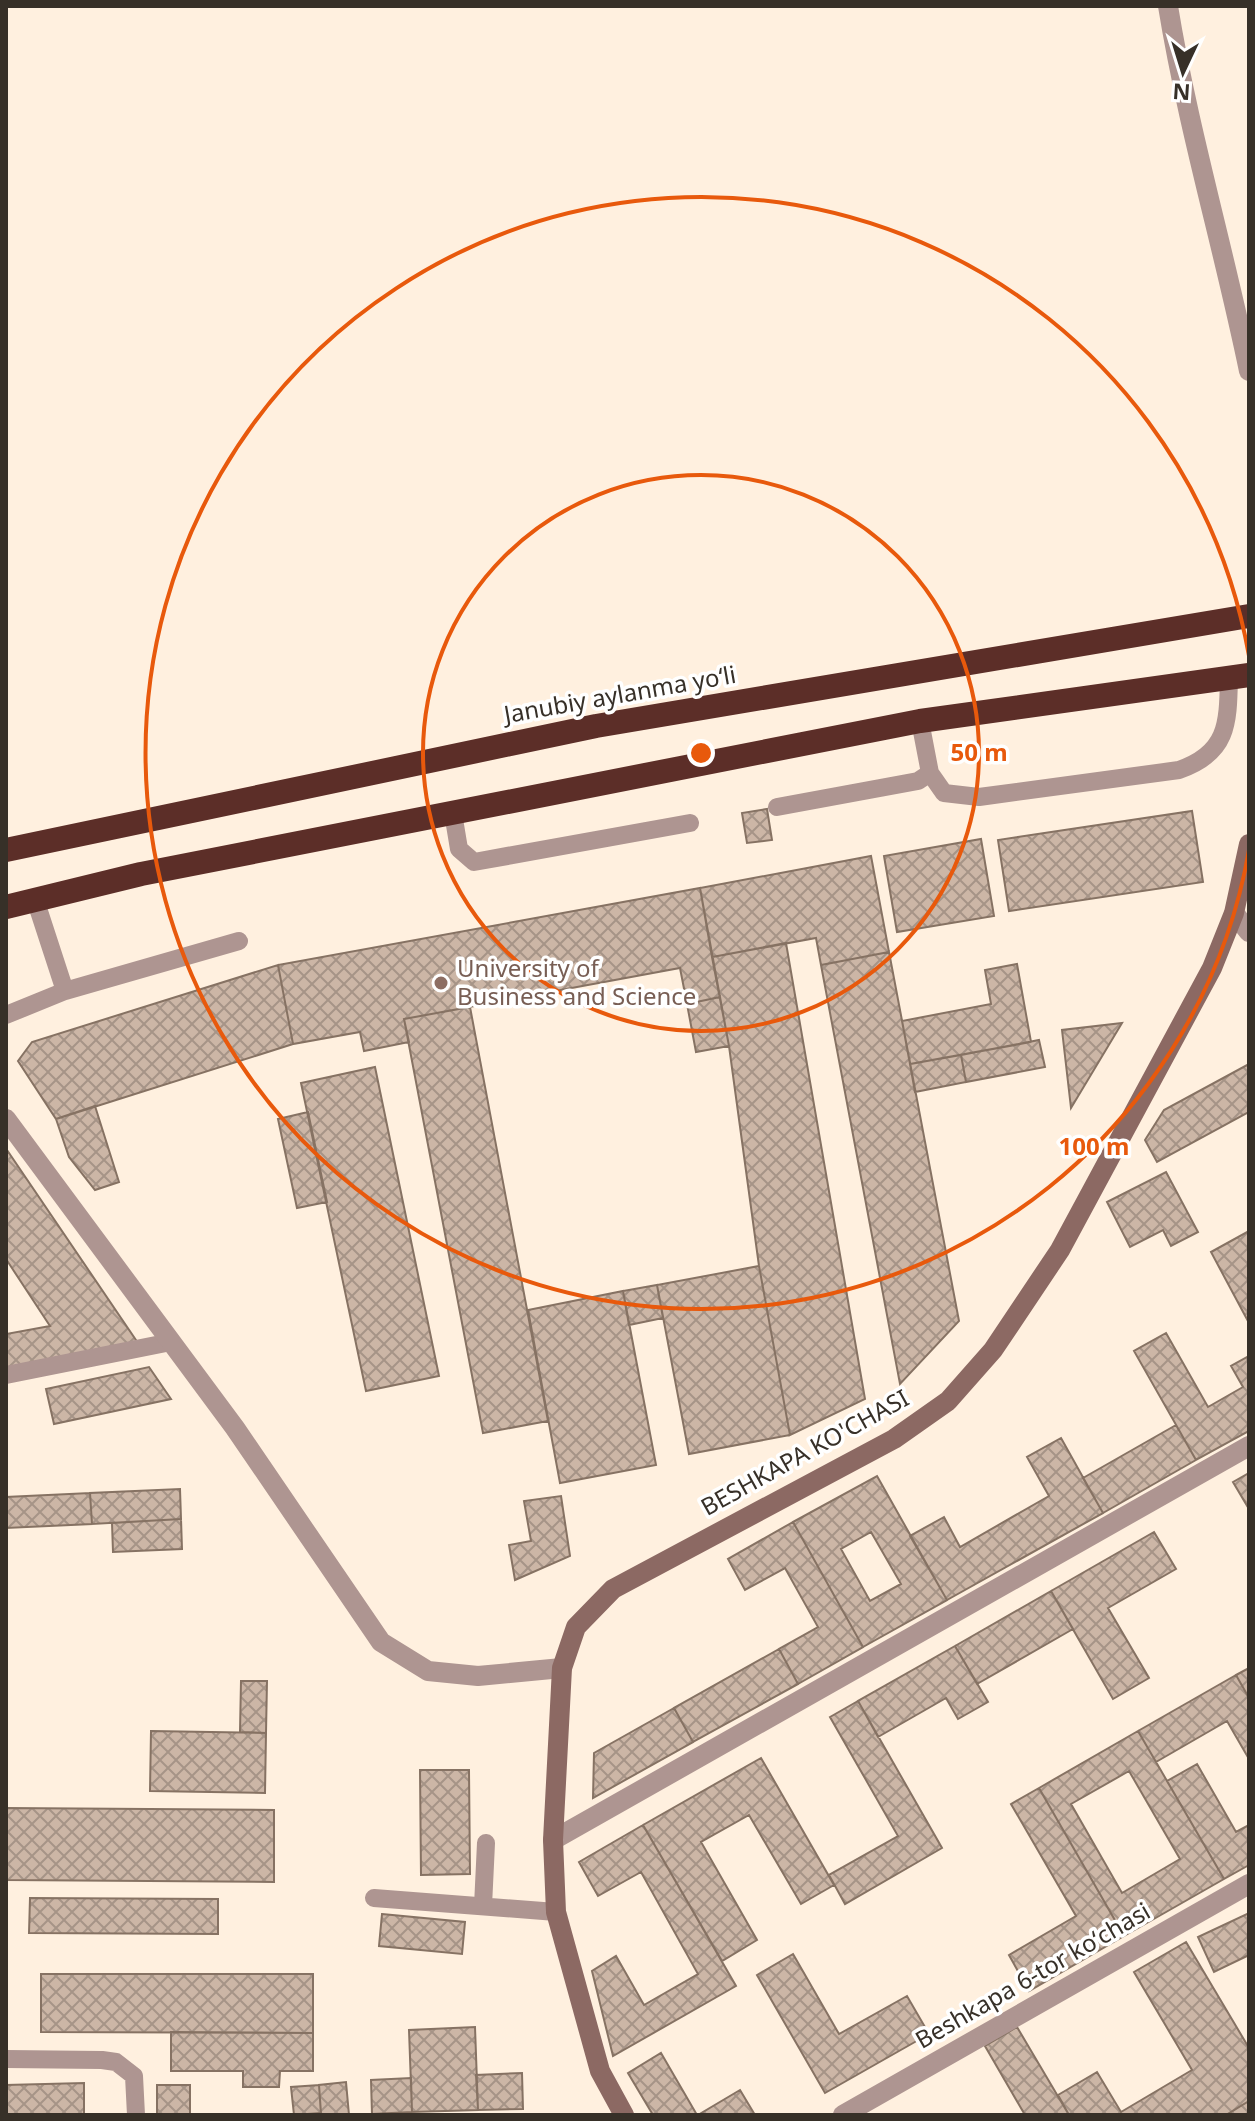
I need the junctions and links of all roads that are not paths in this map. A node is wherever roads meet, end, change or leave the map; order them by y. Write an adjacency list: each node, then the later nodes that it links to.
1 (1168, 6): 2 (street)
2 (1249, 371)
3 (1249, 616): 11 (highway, Janubiy aylanma yoʻli)
4 (1239, 676): 5 (highway); 6 (lane)
5 (920, 721): 6 (lane); 8 (highway)
6 (930, 773): 7 (lane)
7 (777, 807)
8 (453, 813): 9 (lane); 12 (highway)
9 (690, 823)
10 (1249, 844): 14 (street, BESHKAPA KO'CHASI)
11 (6, 850)
12 (35, 899): 13 (highway); 17 (lane)
13 (6, 907)
14 (1234, 913): 15 (street); 23 (street, BESHKAPA KO'CHASI)
15 (1249, 932)
16 (239, 941): 17 (lane)
17 (65, 991): 18 (lane)
18 (6, 1015)
19 (6, 1119): 20 (street)
20 (171, 1342): 21 (lane); 23 (street)
21 (6, 1375)
22 (1249, 1446): 24 (street)
23 (562, 1668): 24 (street, BESHKAPA KO'CHASI)
24 (553, 1840): 29 (street, BESHKAPA KO'CHASI)
25 (486, 1843): 28 (lane)
26 (1249, 1884): 33 (street, Beshkapa 6-tor koʻchasi)
27 (374, 1898): 28 (lane)
28 (483, 1906): 29 (lane)
29 (556, 1912): 32 (street, BESHKAPA KO'CHASI)
30 (6, 2059): 31 (lane)
31 (136, 2115)
32 (624, 2115)
33 (843, 2115)

